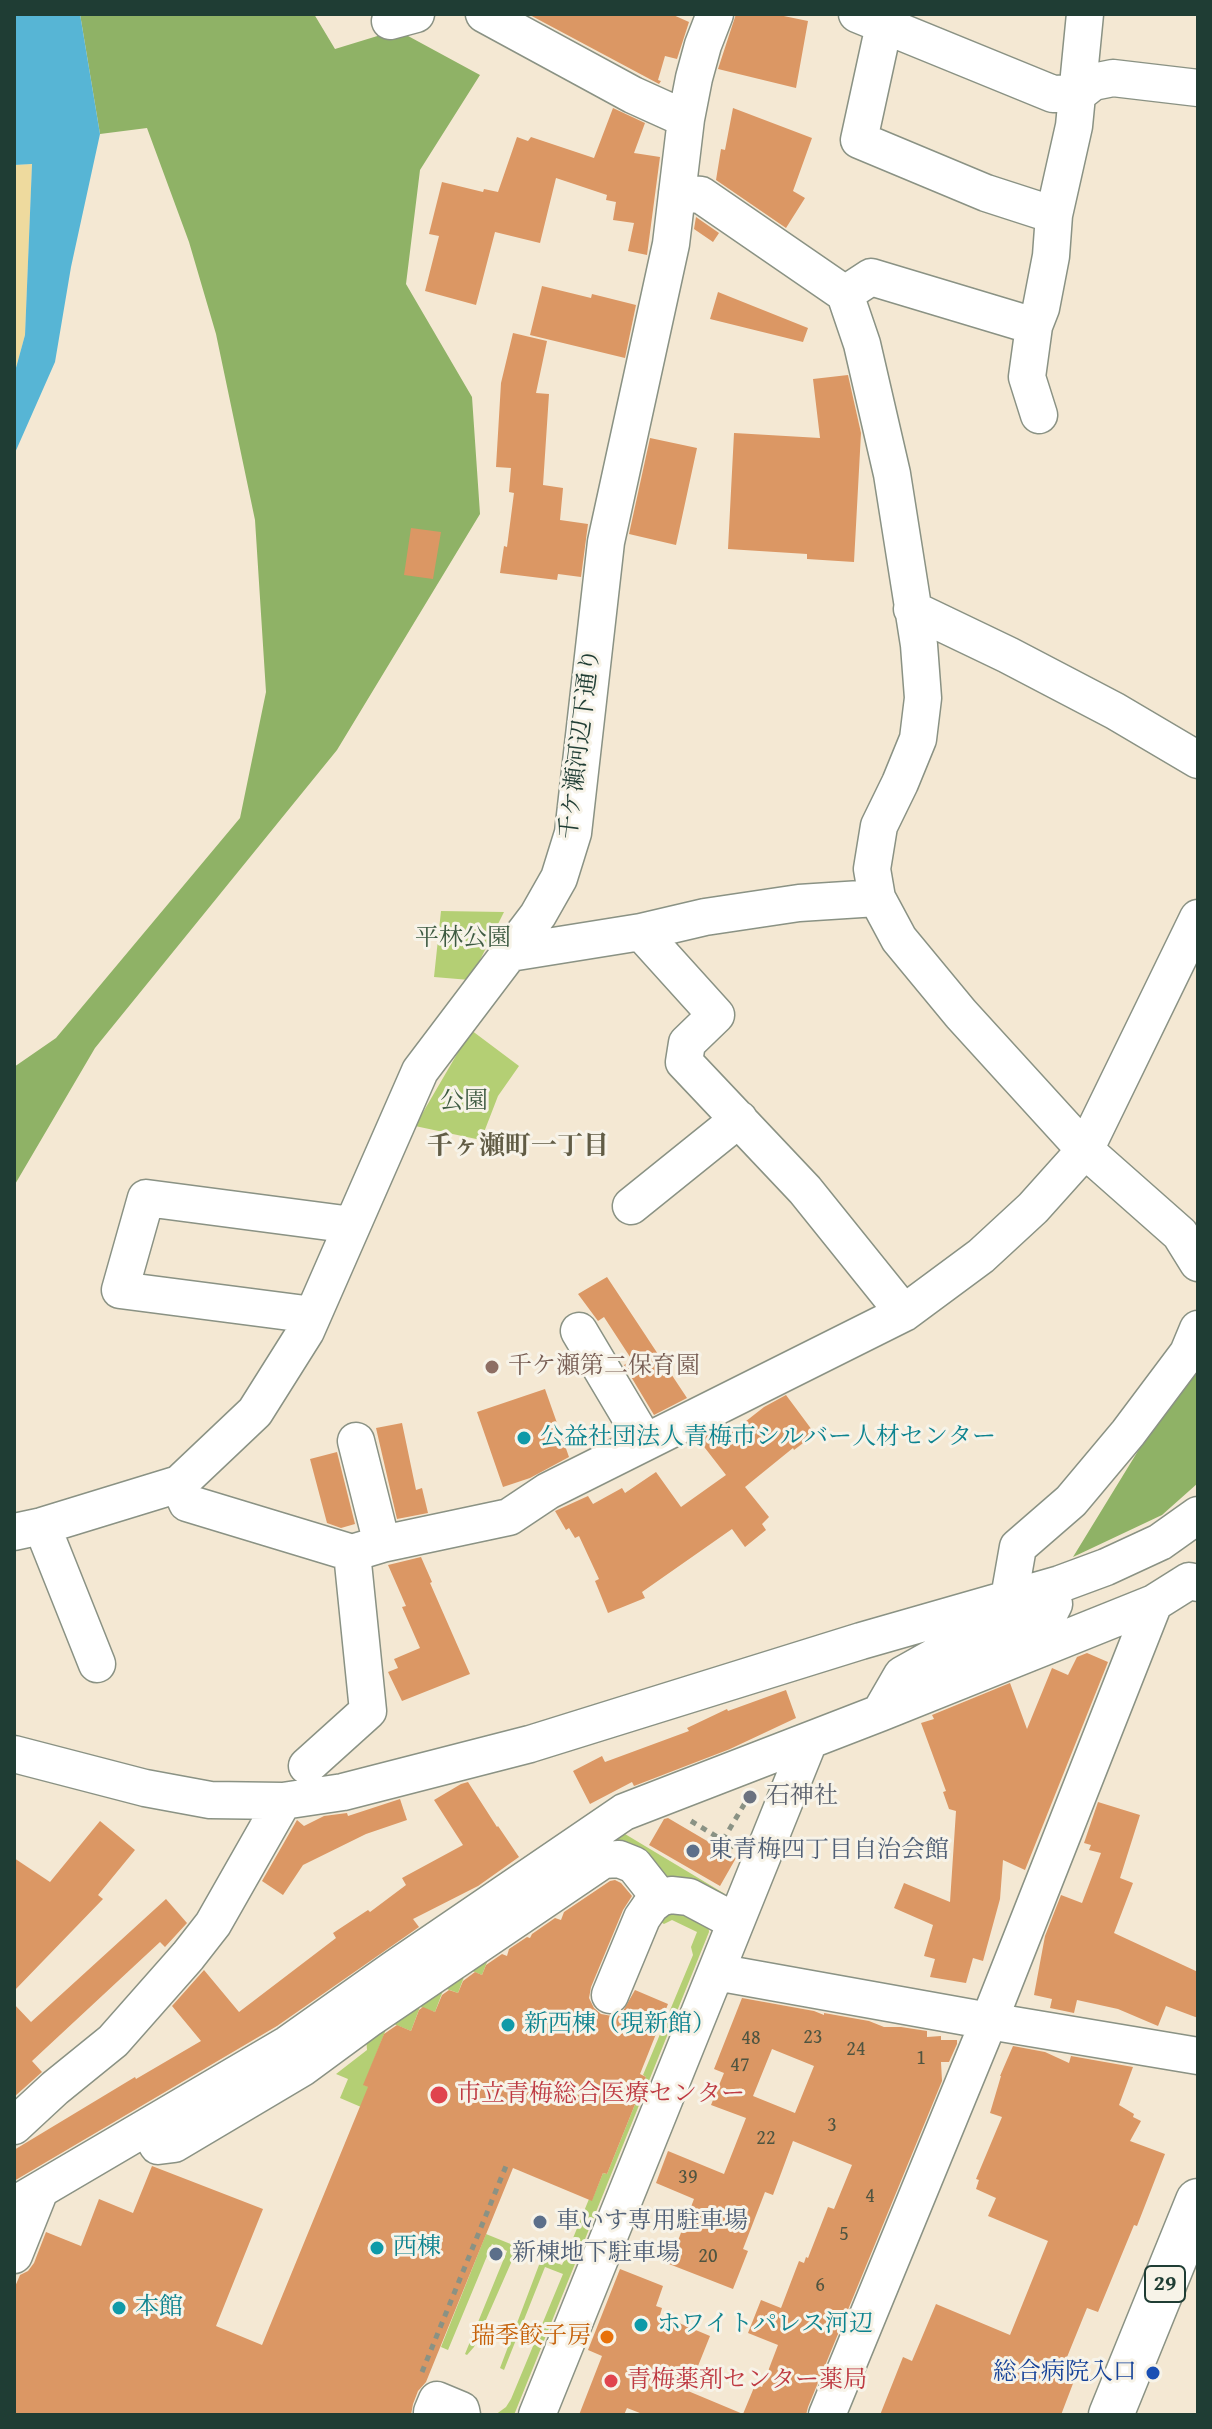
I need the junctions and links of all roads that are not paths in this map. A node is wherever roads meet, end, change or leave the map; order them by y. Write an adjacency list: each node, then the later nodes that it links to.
1 (484, 14): 7 (street)
2 (715, 14): 7 (street, 千ケ瀬河辺下通り)
3 (1085, 14): 6 (street)
4 (870, 19): 6 (street); 9 (street)
5 (1198, 88): 6 (street)
6 (1079, 93): 9 (street)
7 (686, 119): 8 (street, 千ケ瀬河辺下通り)
8 (677, 193): 10 (street); 18 (street, 千ケ瀬河辺下通り)
9 (1054, 215): 11 (street)
10 (845, 294): 11 (street); 13 (street)
11 (1034, 326): 12 (street)
12 (1039, 415)
13 (912, 609): 14 (street); 15 (street)
14 (1198, 760)
15 (877, 898): 17 (street); 20 (street)
16 (1198, 918): 20 (street)
17 (641, 932): 18 (street); 19 (street)
18 (510, 953): 22 (street, 千ケ瀬河辺下通り)
19 (739, 1119): 21 (street); 24 (street)
20 (1085, 1150): 23 (street); 24 (street)
21 (631, 1206)
22 (352, 1225): 25 (street, 千ケ瀬河辺下通り); 25 (street)
23 (1198, 1263)
24 (904, 1313): 29 (street)
25 (313, 1315): 30 (street, 千ケ瀬河辺下通り)
26 (1198, 1329): 36 (street)
27 (579, 1331): 29 (street)
28 (356, 1441): 33 (street)
29 (645, 1442): 33 (street)
30 (179, 1484): 32 (street, 千ケ瀬河辺下通り); 33 (street)
31 (1198, 1515): 35 (street)
32 (28, 1529): 38 (street)
33 (367, 1548): 42 (street)
34 (1198, 1583): 37 (street)
35 (1060, 1584): 36 (street); 39 (street)
36 (1009, 1598): 43 (street)
37 (1154, 1603): 39 (street); 48 (street)
38 (97, 1664)
39 (880, 1713): 40 (street)
40 (809, 1741): 45 (street); 51 (street)
41 (14, 1754): 43 (street)
42 (307, 1766)
43 (283, 1801): 50 (street)
44 (660, 1898): 45 (street); 47 (street); 51 (street)
45 (736, 1922): 46 (street)
46 (716, 1972): 48 (street); 55 (street)
47 (610, 1995)
48 (989, 2021): 49 (street); 56 (street)
49 (1198, 2056)
50 (14, 2126)
51 (147, 2128): 52 (street)
52 (27, 2198): 54 (street)
53 (1198, 2201): 57 (main road, 29)
54 (14, 2255)
55 (537, 2415)
56 (827, 2415)
57 (1111, 2415)

